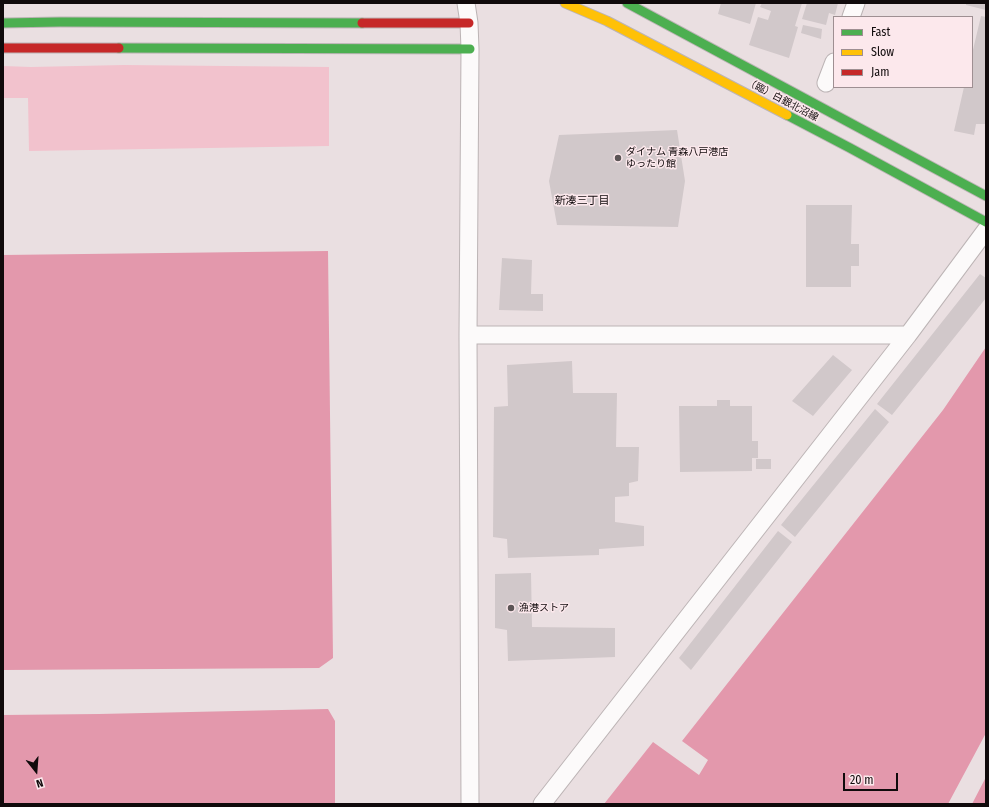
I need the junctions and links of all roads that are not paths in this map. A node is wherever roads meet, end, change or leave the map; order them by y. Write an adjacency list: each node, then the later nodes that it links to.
1 (466, 3): 7 (street)
2 (564, 3): 13 (street, （臨）白銀北沼線)
3 (627, 3): 12 (street, （臨）白銀北沼線)
4 (856, 3): 5 (street)
5 (851, 16)
6 (3, 23): 7 (street)
7 (469, 23): 9 (street)
8 (3, 48): 9 (street)
9 (470, 48): 15 (street)
10 (833, 65): 11 (street)
11 (826, 83)
12 (986, 196)
13 (986, 222)
14 (986, 230): 16 (street)
15 (468, 334): 16 (street); 17 (street)
16 (908, 335): 18 (street)
17 (470, 804)
18 (542, 804)

